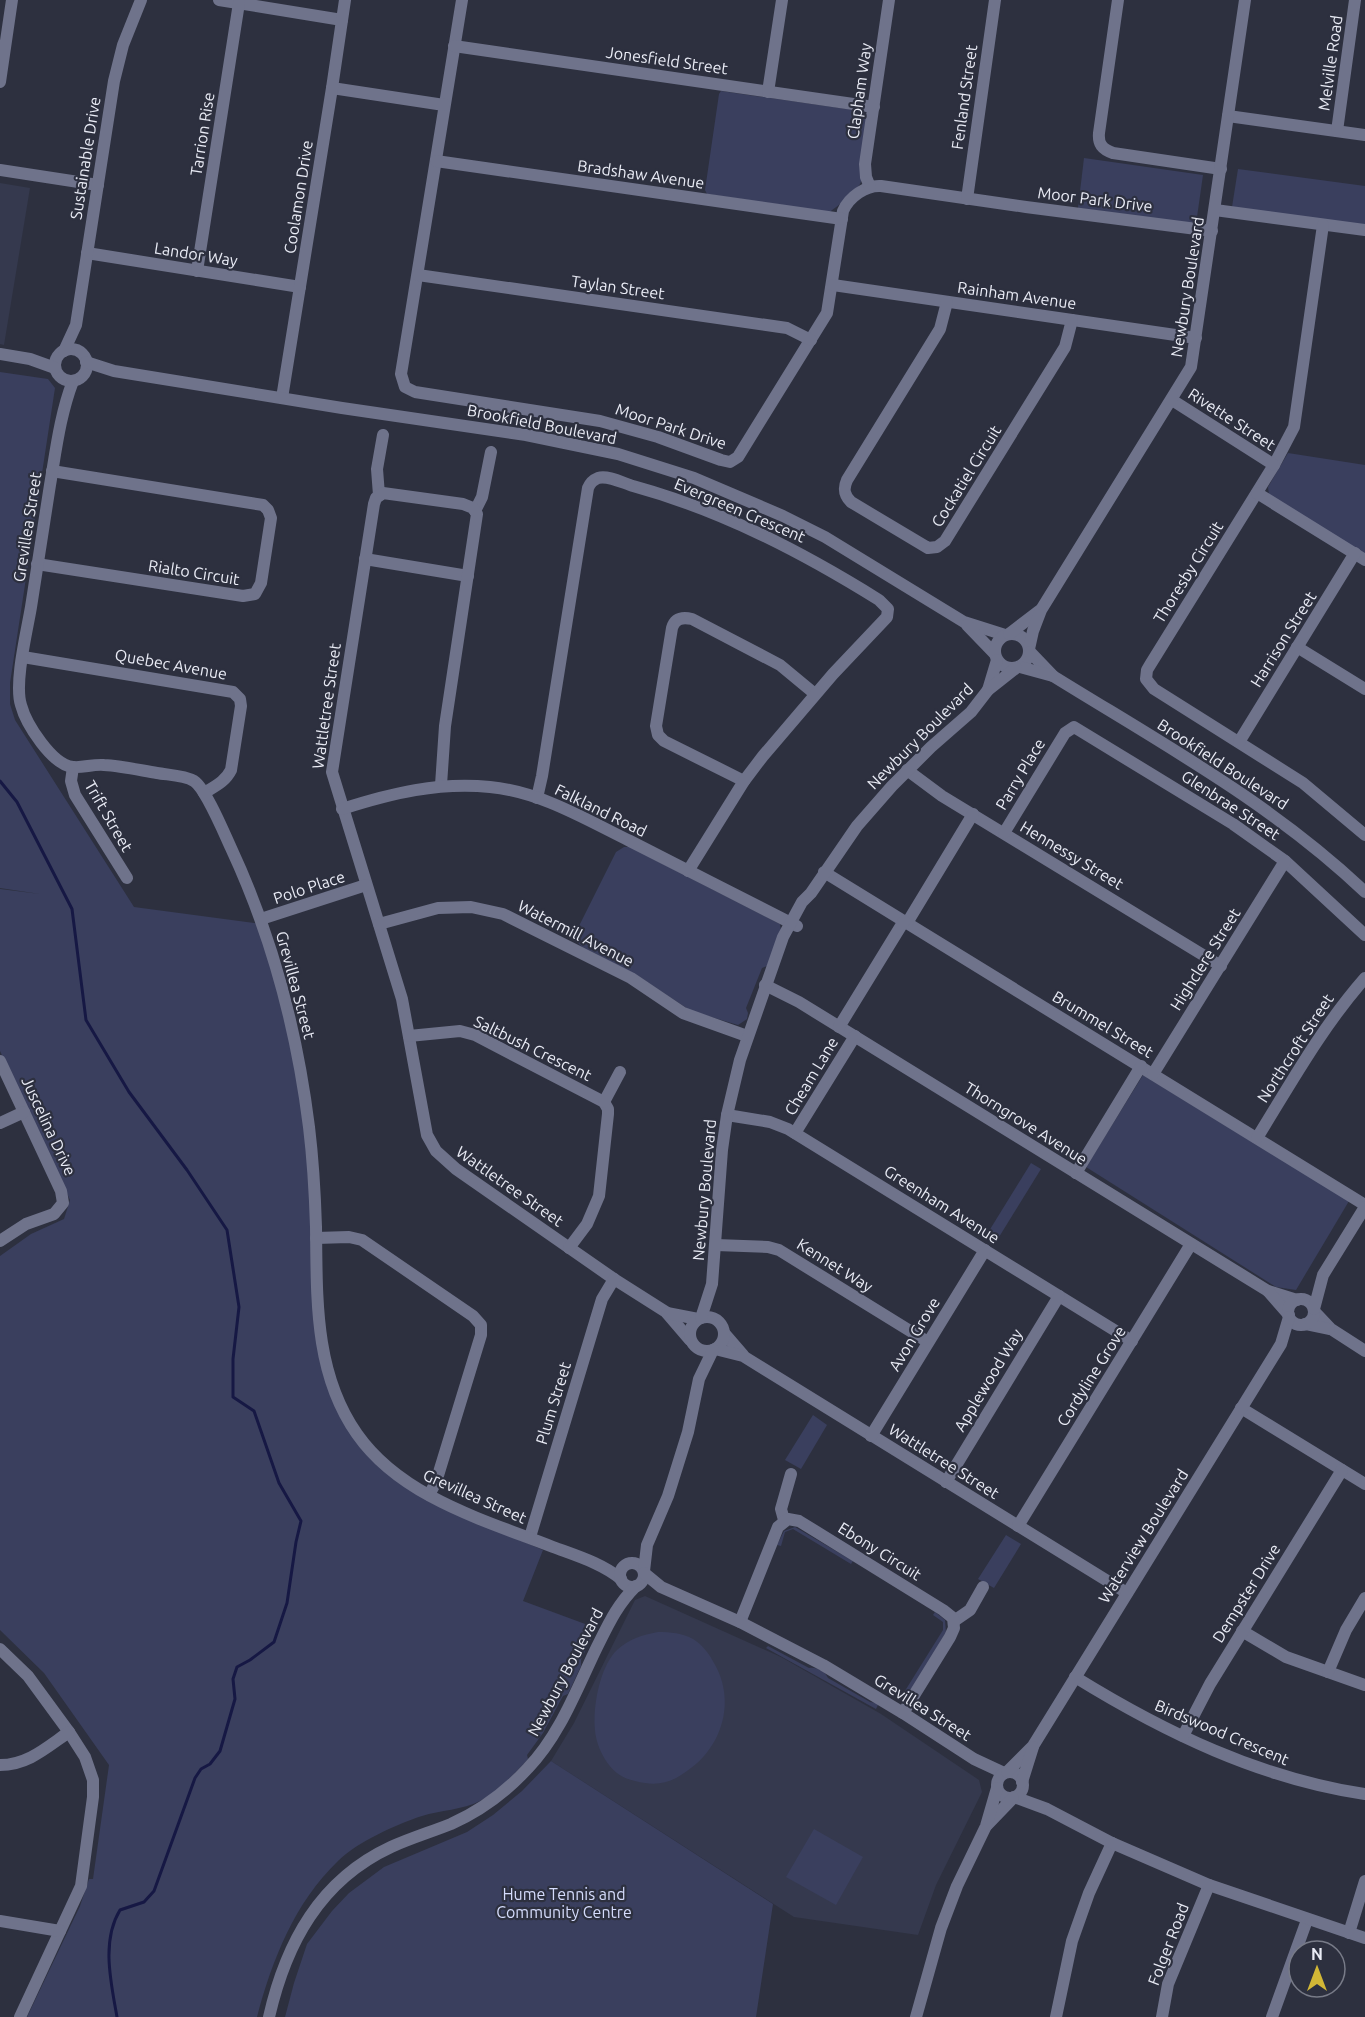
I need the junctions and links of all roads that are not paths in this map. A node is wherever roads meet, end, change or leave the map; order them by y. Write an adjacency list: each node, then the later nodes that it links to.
1 (12, 0): 15 (street)
2 (141, 0): 26 (street, Sustainable Drive)
3 (219, 0): 12 (street)
4 (345, 0): 13 (street, Coolamon Drive)
5 (462, 0): 14 (street, Moor Park Drive)
6 (782, 0): 17 (street)
7 (889, 0): 19 (street, Clapham Way)
8 (995, 0): 28 (street, Fenland Street)
9 (1118, 0): 24 (street)
10 (1245, 0): 20 (street, Newbury Boulevard)
11 (1356, 0): 21 (street, Melville Road)
12 (238, 3): 13 (street); 35 (street, Tarrion Rise)
13 (342, 20): 16 (street, Coolamon Drive)
14 (454, 46): 17 (street, Jonesfield Street); 18 (street, Moor Park Drive)
15 (0, 82)
16 (332, 88): 18 (street); 38 (street, Coolamon Drive)
17 (768, 92): 19 (street, Jonesfield Street)
18 (444, 105): 23 (street, Moor Park Drive)
19 (874, 107): 27 (street, Clapham Way)
20 (1228, 116): 21 (street); 24 (street, Newbury Boulevard)
21 (1337, 131): 22 (street)
22 (1365, 135)
23 (436, 161): 30 (street, Bradshaw Avenue); 36 (street, Moor Park Drive)
24 (1221, 169): 29 (street, Newbury Boulevard)
25 (0, 170): 26 (street)
26 (98, 185): 34 (street, Sustainable Drive)
27 (870, 187): 28 (street, Moor Park Drive); 30 (street, Moor Park Drive)
28 (966, 199): 32 (street, Moor Park Drive)
29 (1215, 210): 31 (street); 32 (street, Newbury Boulevard)
30 (842, 219): 37 (street, Moor Park Drive)
31 (1323, 225): 33 (street); 49 (street, Thoresby Circuit)
32 (1212, 231): 41 (street, Newbury Boulevard)
33 (1365, 231)
34 (87, 253): 35 (street, Landor Way); 44 (street, Sustainable Drive)
35 (197, 271): 38 (street, Landor Way)
36 (418, 275): 42 (street, Taylan Street); 42 (street, Moor Park Drive)
37 (833, 285): 39 (street, Rainham Avenue); 42 (street, Moor Park Drive)
38 (300, 287): 45 (street, Coolamon Drive)
39 (947, 302): 40 (street, Rainham Avenue); 40 (street, Cockatiel Circuit)
40 (1072, 320): 41 (street, Rainham Avenue)
41 (1196, 338): 46 (street, Newbury Boulevard)
42 (811, 340)
43 (0, 354): 44 (street, Brookfield Boulevard)
44 (70, 365): 45 (street, Brookfield Boulevard); 50 (street, Grevillea Street)
45 (282, 398): 59 (street, Brookfield Boulevard)
46 (1172, 400): 49 (street, Rivette Street); 58 (street, Newbury Boulevard)
47 (383, 435): 52 (street, Wattletree Street)
48 (491, 452): 53 (street)
49 (1274, 465): 51 (street, Thoresby Circuit)
50 (52, 471): 56 (street, Grevillea Street); 56 (street, Rialto Circuit)
51 (1257, 493): 54 (street); 71 (street, Thoresby Circuit)
52 (379, 495): 53 (street); 55 (street, Wattletree Street)
53 (476, 511): 57 (street)
54 (1360, 556): 61 (street, Harrison Street)
55 (365, 560): 57 (street); 78 (street, Wattletree Street)
56 (37, 564): 63 (street, Grevillea Street)
57 (468, 576): 75 (street)
58 (1041, 610): 60 (street, Newbury Boulevard); 62 (street, Newbury Boulevard)
59 (964, 622): 60 (street, Brookfield Boulevard); 64 (street, Brookfield Boulevard)
60 (1007, 635): 62 (street); 64 (street)
61 (1297, 646): 67 (street); 71 (street, Harrison Street)
62 (1030, 650): 65 (street); 66 (street, Brookfield Boulevard)
63 (23, 657): 72 (street, Grevillea Street); 76 (street, Quebec Avenue)
64 (996, 657): 65 (street); 68 (street, Newbury Boulevard)
65 (1018, 668): 66 (street, Brookfield Boulevard); 68 (street, Newbury Boulevard)
66 (1053, 676): 87 (street, Brookfield Boulevard)
67 (1365, 689)
68 (988, 690): 73 (street, Newbury Boulevard)
69 (814, 694): 74 (street, Evergreen Crescent); 74 (street); 77 (street, Evergreen Crescent)
70 (1065, 733): 80 (street, Parry Place); 82 (street, Glenbrae Street)
71 (1239, 742): 81 (street, Thoresby Circuit)
72 (73, 767): 76 (street); 85 (street, Trift Street)
73 (907, 770): 79 (street, Hennessy Street); 84 (street, Newbury Boulevard)
74 (744, 781): 83 (street, Evergreen Crescent)
75 (441, 785): 77 (street, Falkland Road); 78 (street, Falkland Road)
76 (204, 793): 88 (street, Grevillea Street)
77 (537, 798): 83 (street, Falkland Road)
78 (342, 809): 86 (street, Wattletree Street)
79 (973, 814): 80 (street, Hennessy Street); 89 (street)
80 (1004, 833): 93 (street, Hennessy Street)
81 (1365, 835)
82 (1285, 861): 92 (street, Glenbrae Street); 93 (street, Highclere Street)
83 (688, 871): 91 (street, Falkland Road)
84 (824, 872): 89 (street, Brummel Street); 91 (street, Newbury Boulevard)
85 (127, 878)
86 (366, 885): 88 (street, Polo Place); 90 (street, Wattletree Street)
87 (1365, 892)
88 (261, 919): 112 (street, Grevillea Street)
89 (905, 922): 96 (street); 101 (street, Brummel Street)
90 (379, 924): 97 (street, Wattletree Street); 98 (street, Watermill Avenue)
91 (794, 924): 95 (street, Newbury Boulevard)
92 (1365, 935)
93 (1221, 966): 103 (street, Highclere Street)
94 (1365, 978): 109 (street, Northcroft Street)
95 (765, 985): 96 (street, Thorngrove Avenue); 98 (street, Newbury Boulevard)
96 (840, 1027): 99 (street, Thorngrove Avenue)
97 (410, 1036): 104 (street, Saltbush Crescent); 116 (street, Wattletree Street)
98 (747, 1036): 106 (street, Newbury Boulevard)
99 (855, 1036): 108 (street, Cheam Lane); 110 (street, Thorngrove Avenue)
100 (0, 1061): 105 (street, Juscelina Drive)
101 (1141, 1066): 103 (street, Brummel Street); 110 (street)
102 (620, 1072): 104 (street, Saltbush Crescent)
103 (1153, 1074): 109 (street, Brummel Street)
104 (604, 1102): 116 (street, Saltbush Crescent)
105 (24, 1112): 107 (street); 113 (street, Juscelina Drive)
106 (727, 1115): 108 (street, Greenham Avenue); 115 (street, Newbury Boulevard)
107 (0, 1123)
108 (795, 1134): 117 (street, Greenham Avenue)
109 (1257, 1138): 111 (street, Brummel Street)
110 (1076, 1173): 114 (street, Thorngrove Avenue)
111 (1365, 1206): 118 (street)
112 (316, 1238): 145 (street, Grevillea Street); 145 (street)
113 (0, 1241)
114 (1191, 1244): 121 (street, Thorngrove Avenue); 131 (street, Cordyline Grove)
115 (716, 1245): 120 (street, Newbury Boulevard); 132 (street, Kennet Way)
116 (569, 1248): 119 (street, Wattletree Street)
117 (985, 1250): 122 (street, Greenham Avenue); 132 (street, Avon Grove)
118 (1323, 1275): 123 (street); 124 (street)
119 (614, 1280): 125 (street, Wattletree Street); 148 (street, Plum Street)
120 (712, 1284): 127 (street, Newbury Boulevard); 129 (street, Newbury Boulevard)
121 (1268, 1291): 123 (street, Thorngrove Avenue); 126 (street, Thorngrove Avenue)
122 (1059, 1296): 131 (street, Greenham Avenue); 143 (street, Applewood Way)
123 (1299, 1300): 124 (street); 126 (street)
124 (1314, 1310): 128 (street); 130 (street)
125 (666, 1312): 127 (street, Wattletree Street); 133 (street, Wattletree Street)
126 (1289, 1316): 128 (street); 134 (street, Waterview Boulevard)
127 (700, 1319): 129 (street); 133 (street)
128 (1304, 1324): 130 (street); 134 (street, Waterview Boulevard)
129 (722, 1329): 135 (street); 137 (street, Wattletree Street)
130 (1331, 1329): 136 (street)
131 (1132, 1341): 147 (street, Cordyline Grove)
132 (928, 1342): 140 (street, Avon Grove)
133 (693, 1343): 135 (street); 138 (street)
134 (1281, 1344): 139 (street, Waterview Boulevard)
135 (714, 1350): 137 (street, Wattletree Street); 138 (street)
136 (1365, 1350)
137 (743, 1356): 140 (street, Wattletree Street)
138 (699, 1379): 149 (street)
139 (1241, 1408): 141 (street); 155 (street, Waterview Boulevard)
140 (871, 1436): 143 (street, Wattletree Street)
141 (1342, 1470): 144 (street); 160 (street, Dempster Drive)
142 (791, 1474): 146 (street)
143 (946, 1482): 147 (street, Wattletree Street)
144 (1365, 1484)
145 (429, 1495): 148 (street, Grevillea Street)
146 (784, 1520): 158 (street, Ebony Circuit); 159 (street)
147 (1018, 1526): 155 (street, Wattletree Street)
148 (530, 1538): 150 (street, Grevillea Street)
149 (647, 1545): 151 (street); 152 (street)
150 (601, 1565): 151 (street, Grevillea Street); 153 (street, Grevillea Street)
151 (626, 1565): 152 (street); 153 (street)
152 (640, 1579): 153 (street); 157 (street, Newbury Boulevard); 159 (street, Grevillea Street)
153 (622, 1580): 157 (street, Newbury Boulevard)
154 (983, 1587): 158 (street)
155 (1128, 1593): 163 (street, Waterview Boulevard)
156 (1365, 1598): 162 (street)
157 (618, 1605): 187 (street, Newbury Boulevard)
158 (954, 1621): 165 (street)
159 (741, 1622): 165 (street, Grevillea Street)
160 (1242, 1630): 162 (street); 167 (street, Dempster Drive)
161 (0, 1649): 166 (street)
162 (1328, 1672): 164 (street)
163 (1075, 1677): 167 (street, Birdswood Crescent); 168 (street, Waterview Boulevard)
164 (1365, 1685)
165 (903, 1713): 169 (street, Grevillea Street)
166 (69, 1732): 170 (street); 183 (street)
167 (1183, 1736): 174 (street, Birdswood Crescent)
168 (1033, 1746): 171 (street, Waterview Boulevard); 172 (street, Waterview Boulevard)
169 (974, 1759): 171 (street, Grevillea Street); 173 (street, Grevillea Street)
170 (0, 1765)
171 (1006, 1773): 172 (street); 173 (street)
172 (1022, 1783): 175 (street); 176 (street)
173 (997, 1788): 175 (street); 177 (street)
174 (1365, 1794)
175 (1014, 1797): 176 (street); 177 (street)
176 (1047, 1809): 178 (street)
177 (986, 1826): 188 (street)
178 (1112, 1843): 180 (street); 189 (street)
179 (1365, 1881): 184 (street)
180 (1209, 1885): 181 (street); 190 (street, Folger Road)
181 (1307, 1920): 184 (street); 191 (street)
182 (0, 1921): 183 (street)
183 (60, 1931): 186 (street)
184 (1348, 1933): 185 (street)
185 (1365, 1938)
186 (20, 2017)
187 (270, 2017)
188 (916, 2017)
189 (1056, 2017)
190 (1162, 2017)
191 (1272, 2017)

